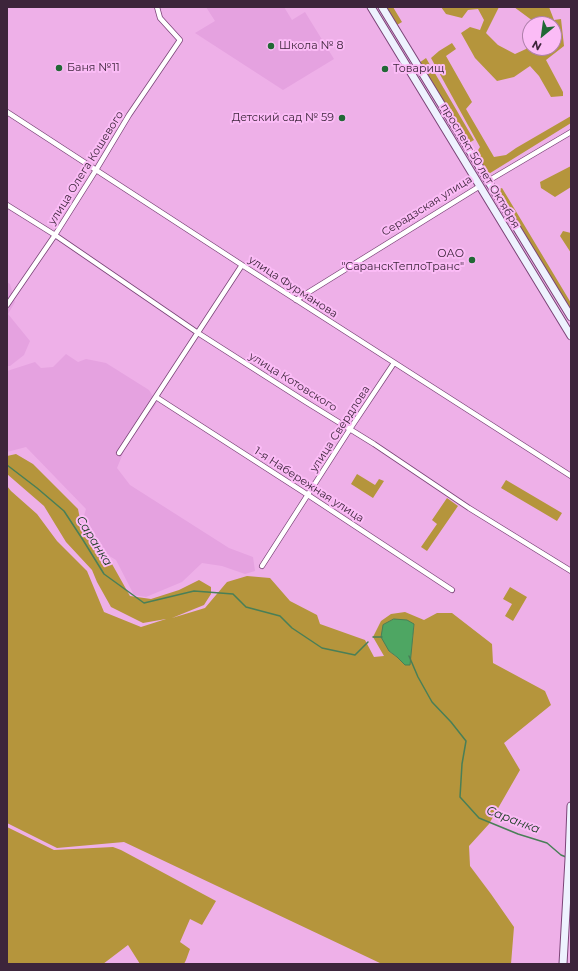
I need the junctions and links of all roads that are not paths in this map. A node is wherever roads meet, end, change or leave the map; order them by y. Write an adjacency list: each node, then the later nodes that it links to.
1 (157, 7): 6 (street, улица Олега Кошевого)
2 (371, 7): 8 (main road, проспект 50 лет Октября)
3 (382, 7): 7 (main road, проспект 50 лет Октября)
4 (7, 112): 6 (street, улица Фурманова)
5 (571, 132): 7 (street, Серадзская улица)
6 (96, 170): 10 (street, улица Олега Кошевого); 11 (street, улица Фурманова)
7 (488, 181): 8 (main road, Серадзская улица); 14 (main road, проспект 50 лет Октября)
8 (480, 186): 12 (street, Серадзская улица); 16 (main road, проспект 50 лет Октября)
9 (7, 205): 10 (street, улица Котовского)
10 (55, 235): 13 (street, улица Олега Кошевого); 15 (street, улица Котовского)
11 (242, 265): 12 (street, улица Фурманова); 15 (street)
12 (296, 300): 17 (street, улица Фурманова)
13 (7, 305)
14 (571, 317)
15 (198, 333): 18 (street); 19 (street, улица Котовского)
16 (571, 336)
17 (394, 363): 19 (street, улица Свердлова); 21 (street, улица Фурманова)
18 (156, 397): 20 (street); 22 (street, 1-я Набережная улица)
19 (350, 430): 22 (street, улица Свердлова); 24 (street, улица Котовского)
20 (119, 453)
21 (571, 476)
22 (308, 495): 23 (street, улица Свердлова); 25 (street, 1-я Набережная улица)
23 (262, 566)
24 (571, 571)
25 (452, 590)
26 (571, 806): 27 (main road)
27 (563, 964)

